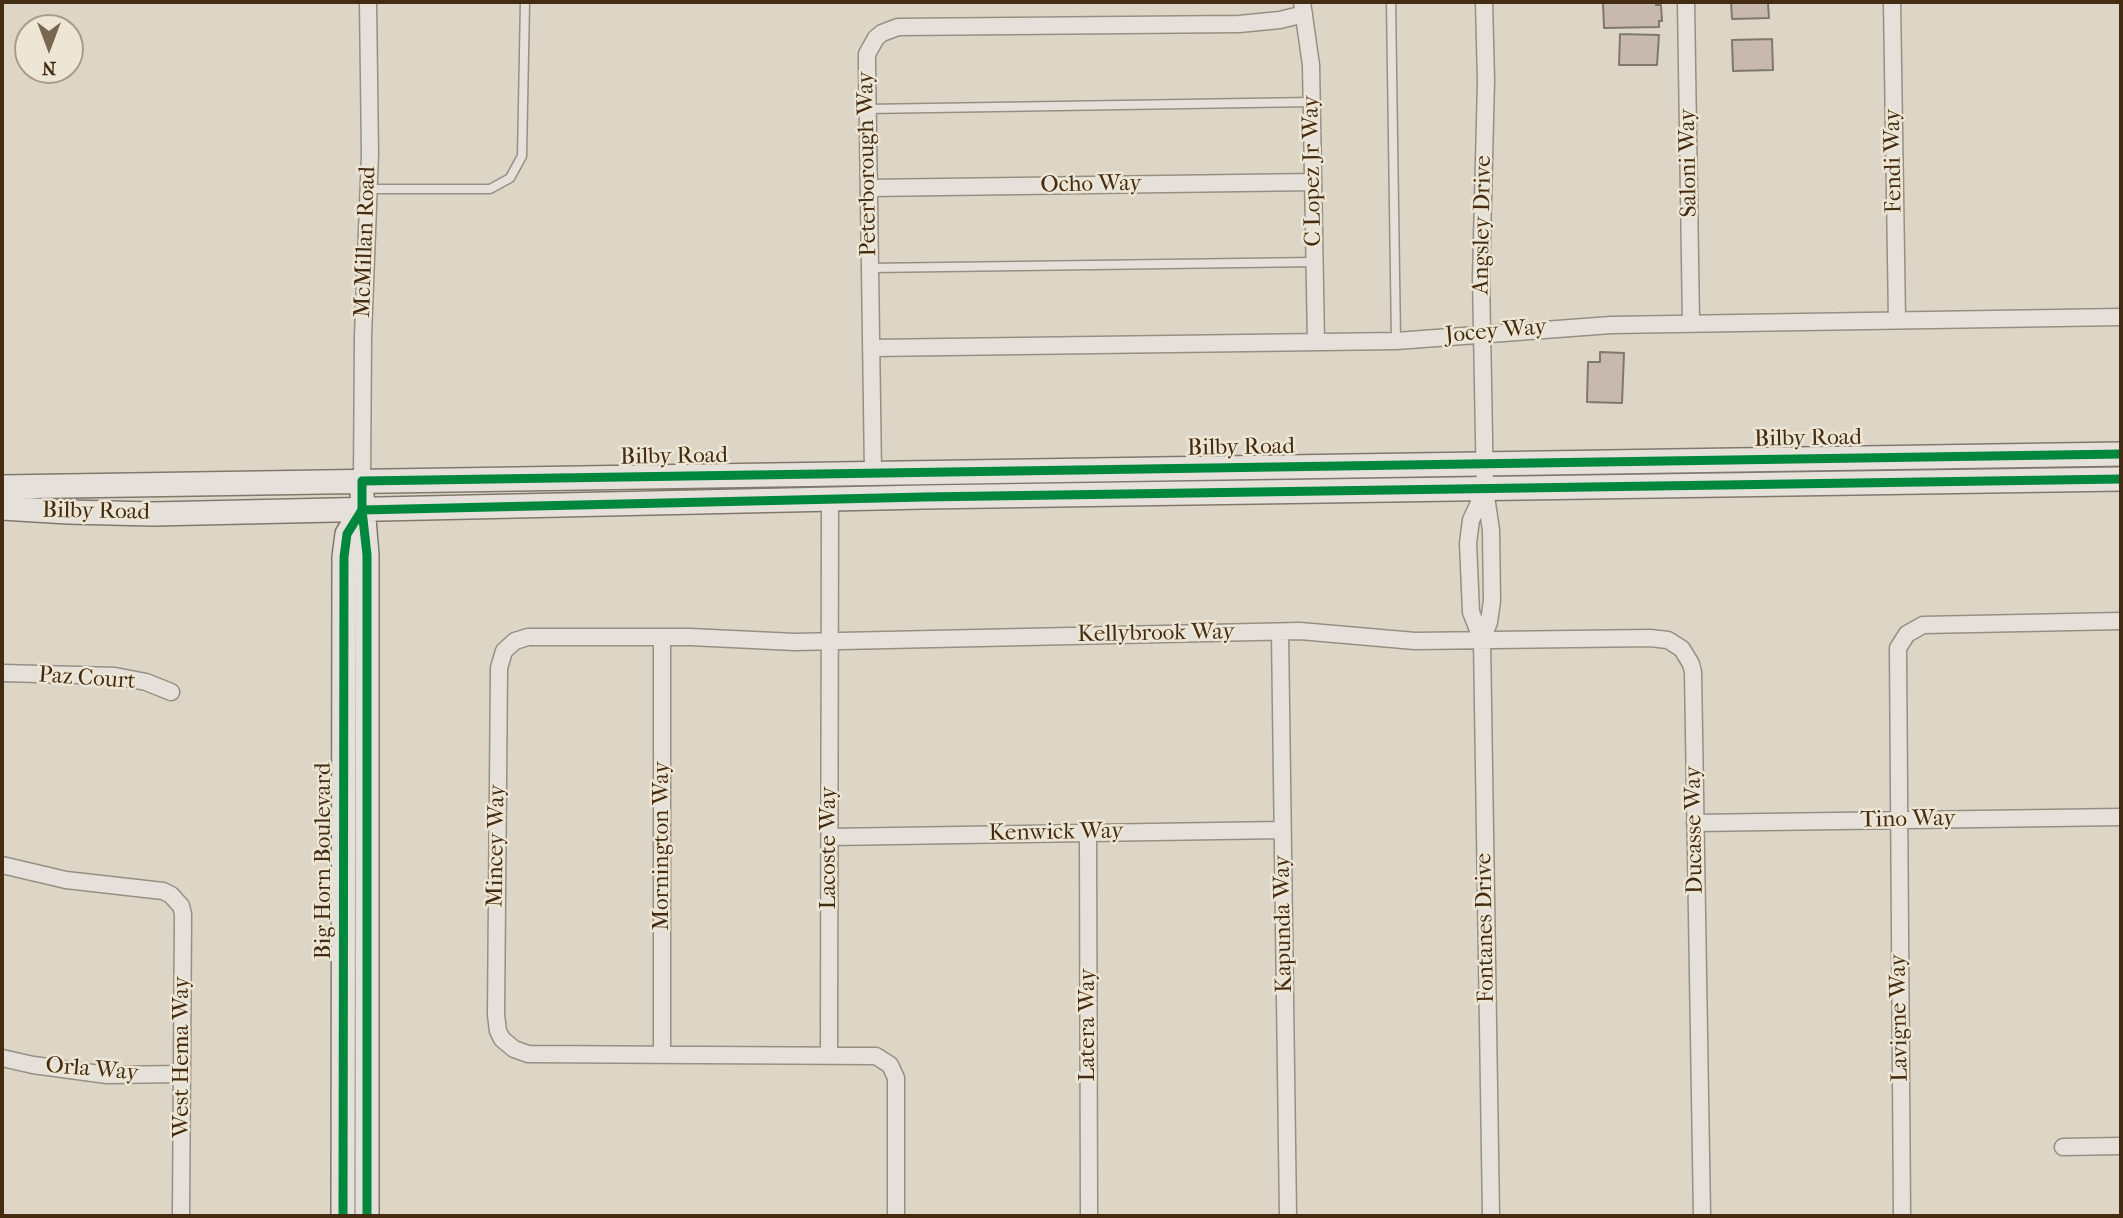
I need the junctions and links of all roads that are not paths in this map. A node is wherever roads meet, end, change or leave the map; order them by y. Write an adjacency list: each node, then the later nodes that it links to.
1 (368, 2): 12 (street, McMillan Road)
2 (525, 2): 12 (lane)
3 (1391, 2): 19 (lane)
4 (1484, 2): 18 (street, Angsley Drive)
5 (1686, 2): 17 (street, Saloni Way)
6 (1892, 2): 16 (street, Fendi Way)
7 (1303, 8): 8 (street, C Lopez Jr Way); 9 (street, Peterborough Way)
8 (1312, 102): 9 (lane); 10 (street, C Lopez Jr Way)
9 (867, 109): 11 (street, Peterborough Way)
10 (1314, 182): 11 (street, Ocho Way); 13 (street, C Lopez Jr Way)
11 (869, 188): 14 (street, Peterborough Way)
12 (369, 189): 26 (street, McMillan Road)
13 (1315, 262): 14 (lane); 20 (street, C Lopez Jr Way)
14 (870, 268): 21 (street, Peterborough Way)
15 (2121, 317): 16 (street, Jocey Way)
16 (1897, 320): 17 (street, Jocey Way)
17 (1691, 323): 18 (street, Jocey Way)
18 (1482, 334): 19 (street, Jocey Way); 23 (street, Angsley Drive)
19 (1396, 341): 20 (street, Jocey Way)
20 (1316, 342): 21 (street, Jocey Way)
21 (871, 348): 24 (street, Peterborough Way)
22 (2121, 454): 23 (main road, Bilby Road)
23 (1484, 463): 24 (main road, Bilby Road); 28 (street, Angsley Drive)
24 (873, 473): 26 (main road, Bilby Road)
25 (2121, 479): 28 (main road, Bilby Road)
26 (362, 481): 27 (main road, Bilby Road); 31 (main road, Big Horn Boulevard)
27 (2, 487)
28 (1485, 490): 29 (main road, Bilby Road); 35 (street, Fontanes Drive); 35 (street, Fontanes Drive)
29 (830, 499): 31 (main road, Bilby Road); 36 (street, Lacoste Way)
30 (2, 508): 31 (main road, Bilby Road)
31 (362, 510): 53 (main road, Big Horn Boulevard); 54 (main road, Big Horn Boulevard)
32 (2121, 621): 40 (street, Lavigne Way)
33 (1280, 632): 35 (street, Kellybrook Way); 36 (street, Kellybrook Way); 42 (street, Kapunda Way)
34 (662, 637): 36 (street, Mincey Way); 46 (street, Mornington Way); 46 (street, Mincey Way)
35 (1482, 640): 41 (street, Ducasse Way); 58 (street, Fontanes Drive)
36 (830, 641): 44 (street, Lacoste Way)
37 (2, 673): 38 (street, Paz Court)
38 (171, 692)
39 (2121, 817): 40 (street, Tino Way)
40 (1898, 820): 41 (street, Tino Way); 60 (street, Lavigne Way)
41 (1695, 823): 59 (street, Ducasse Way)
42 (1282, 830): 43 (street, Kenwick Way); 57 (street, Kapunda Way)
43 (1088, 833): 44 (street, Kenwick Way); 56 (street, Latera Way)
44 (830, 836): 47 (street, Lacoste Way)
45 (2, 864): 49 (street, West Hema Way)
46 (662, 1054): 47 (street, Mincey Way)
47 (829, 1055): 55 (street, Mincey Way)
48 (2, 1058): 49 (street, Orla Way)
49 (182, 1074): 52 (street, West Hema Way)
50 (2121, 1146): 51 (street)
51 (2063, 1147)
52 (181, 1216)
53 (343, 1216)
54 (366, 1216)
55 (896, 1216)
56 (1089, 1216)
57 (1288, 1216)
58 (1491, 1216)
59 (1702, 1216)
60 (1902, 1216)

